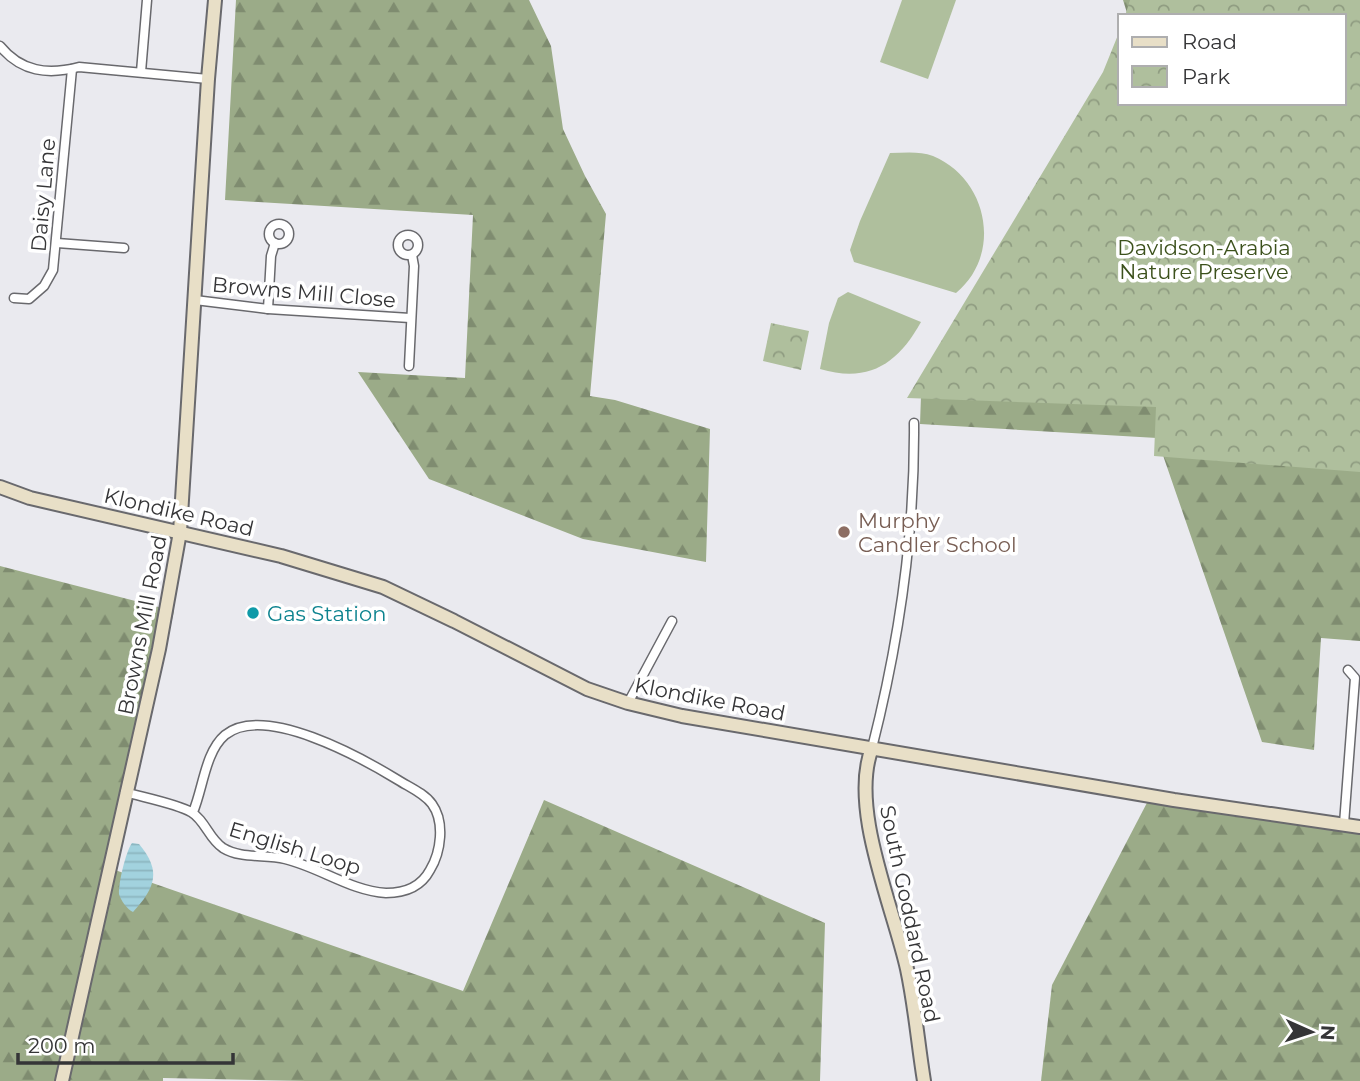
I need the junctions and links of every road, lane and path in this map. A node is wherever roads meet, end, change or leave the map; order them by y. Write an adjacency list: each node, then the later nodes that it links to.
1 (147, 0): 5 (street)
2 (215, 0): 6 (main road, Browns Mill Road)
3 (0, 46): 4 (street)
4 (72, 69): 5 (street); 7 (street, Daisy Lane)
5 (141, 72): 6 (street)
6 (208, 79): 12 (main road, Browns Mill Road)
7 (57, 243): 9 (street); 11 (street, Daisy Lane)
8 (275, 243): 13 (street)
9 (124, 248)
10 (412, 255): 14 (street)
11 (14, 299)
12 (195, 300): 13 (street, Browns Mill Close); 18 (main road, Browns Mill Road)
13 (268, 309): 14 (street, Browns Mill Close)
14 (410, 318): 15 (street)
15 (409, 366)
16 (914, 423): 22 (street, South Goddard Road)
17 (0, 487): 18 (main road, Klondike Road)
18 (180, 532): 21 (main road, Klondike Road); 23 (main road, Browns Mill Road)
19 (672, 621): 21 (street)
20 (1348, 670): 25 (street)
21 (628, 703): 22 (main road, Klondike Road)
22 (872, 748): 25 (main road, Klondike Road); 28 (main road, South Goddard Road)
23 (125, 792): 24 (street); 27 (main road, Browns Mill Road)
24 (193, 812): 24 (street, English Loop)
25 (1345, 824): 26 (main road, Klondike Road)
26 (1360, 827)
27 (62, 1081)
28 (924, 1081)

